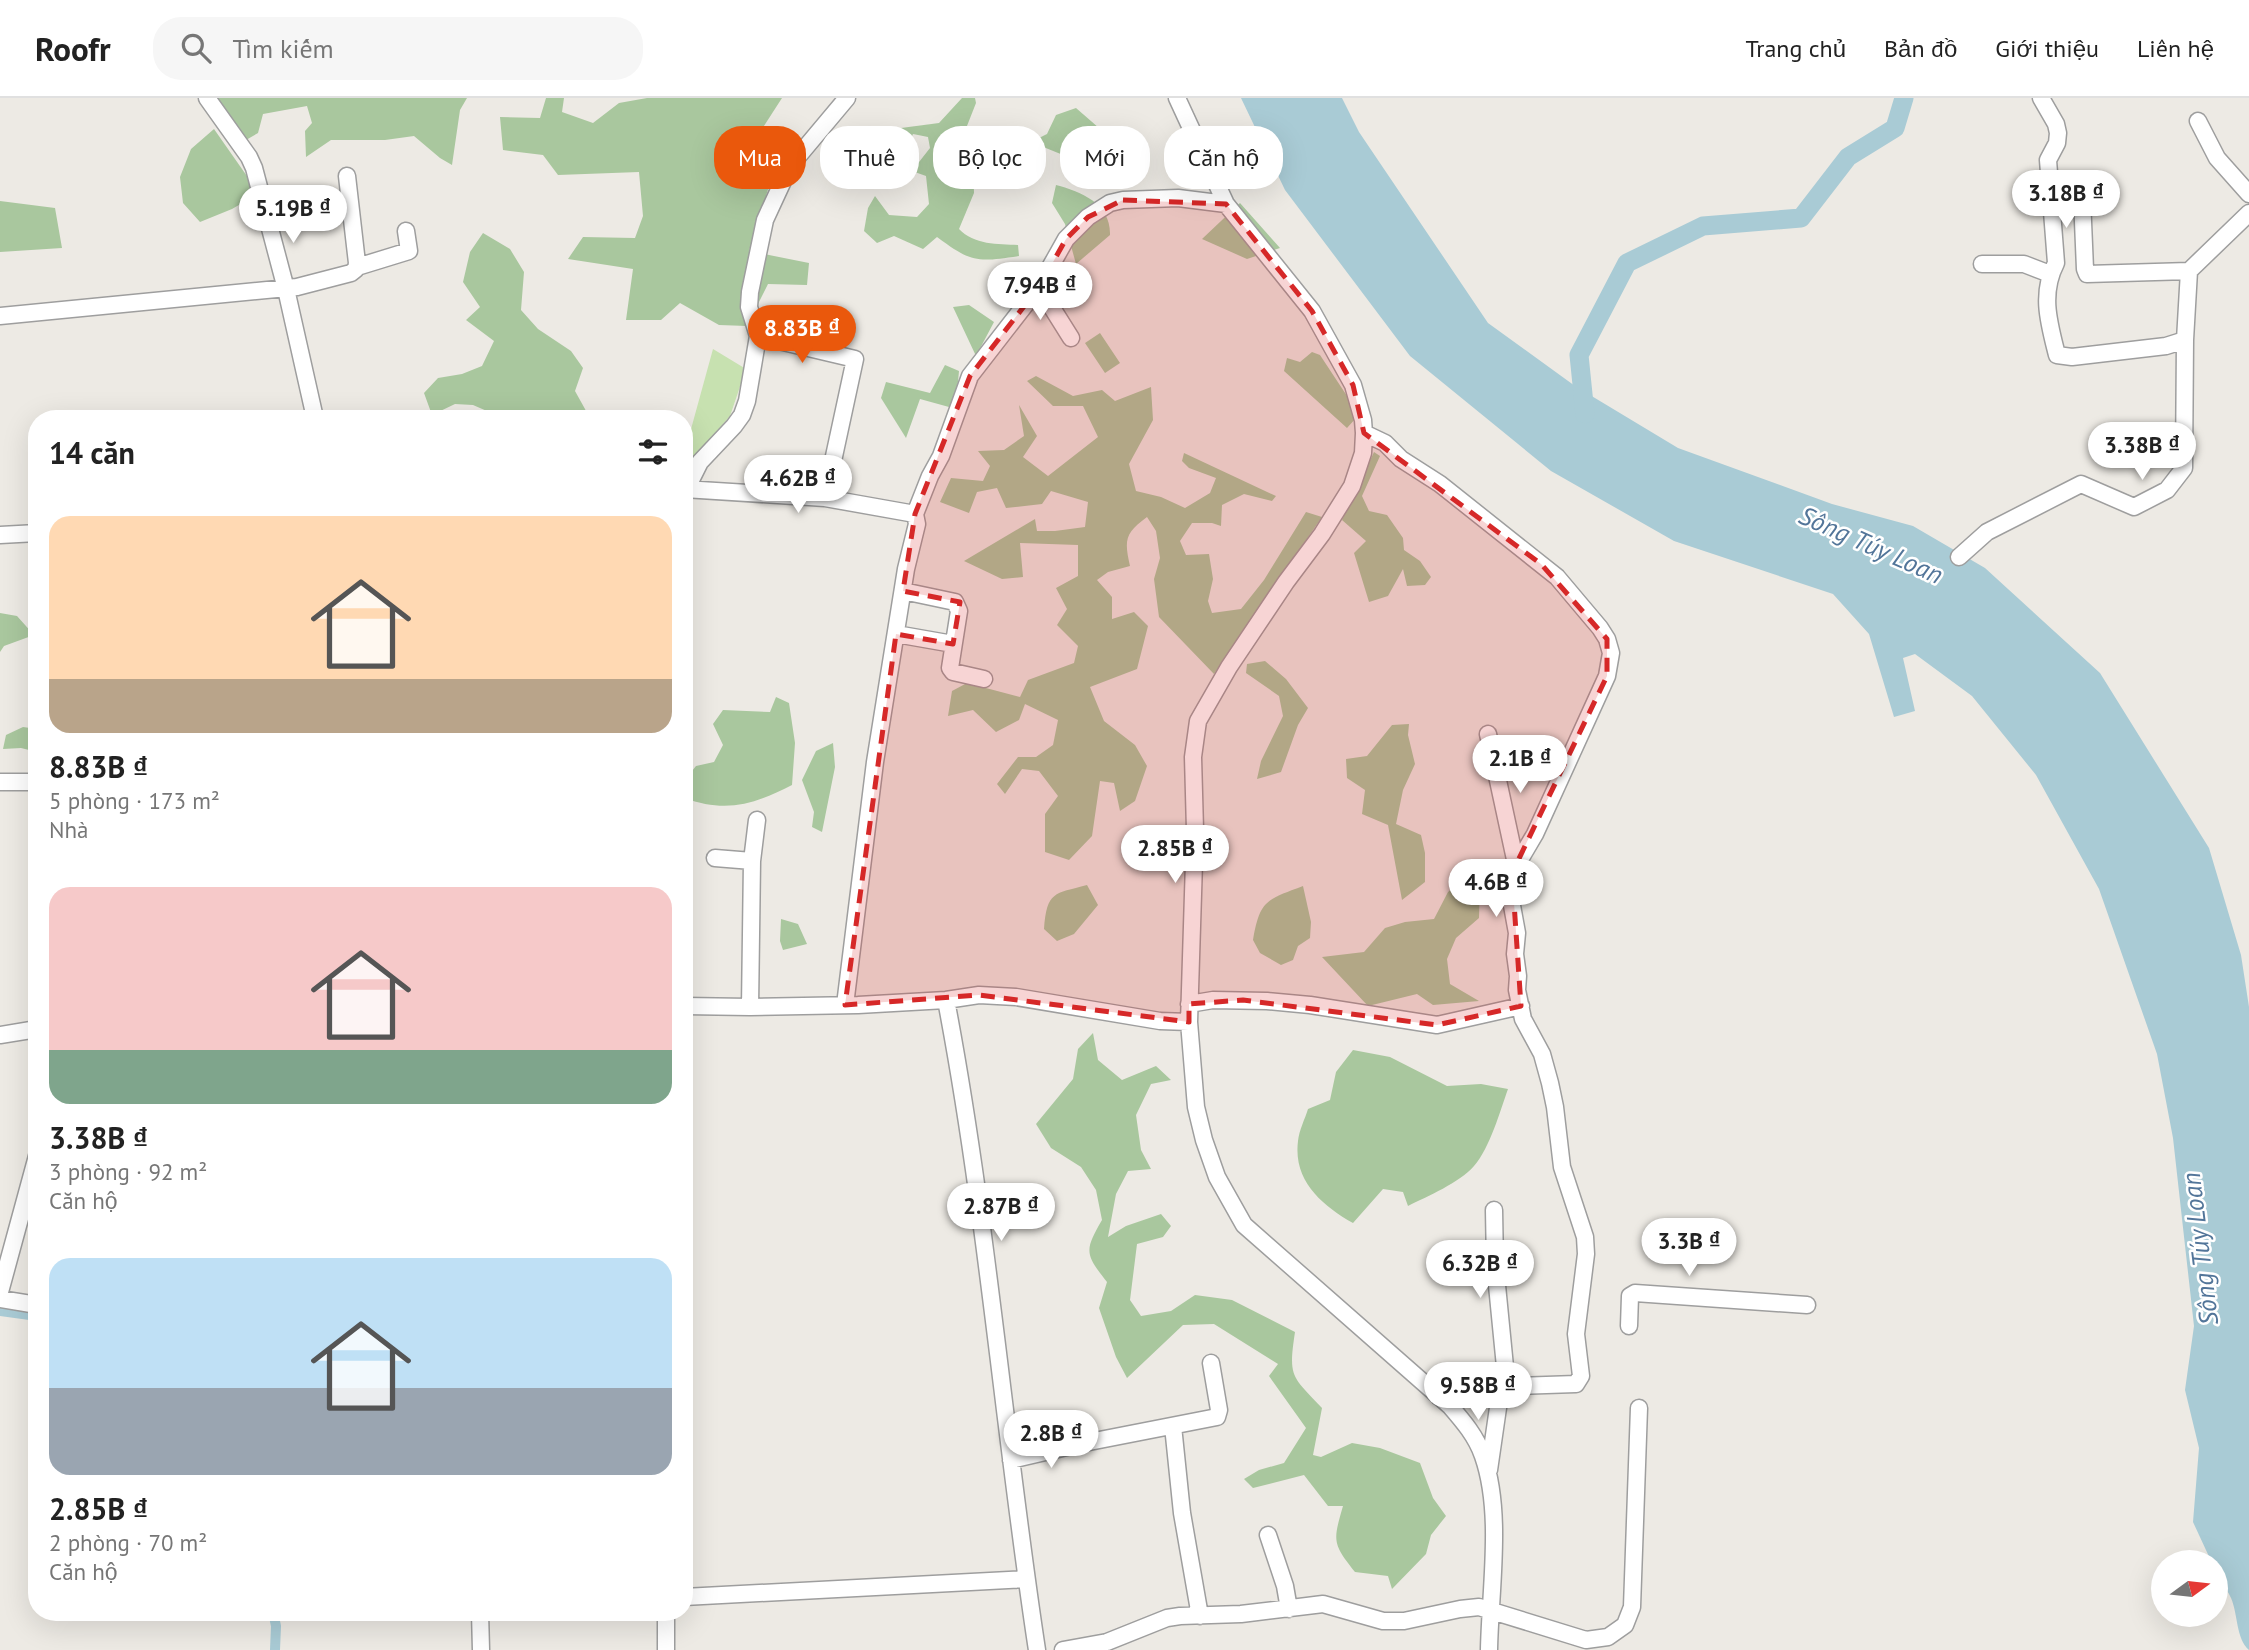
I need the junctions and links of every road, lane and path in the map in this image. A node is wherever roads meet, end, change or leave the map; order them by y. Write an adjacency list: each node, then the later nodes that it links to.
1 (207, 98): 17 (street)
2 (847, 98): 19 (street)
3 (1177, 98): 9 (street)
4 (2041, 98): 15 (street)
5 (2198, 121): 7 (street)
6 (347, 176): 13 (street)
7 (2249, 194)
8 (2082, 198): 14 (street)
9 (1226, 204): 16 (street); 23 (street)
10 (2249, 213): 14 (street)
11 (406, 231): 13 (street)
12 (1982, 264): 15 (street)
13 (357, 267): 17 (street)
14 (2189, 271): 21 (street)
15 (2050, 274): 21 (street)
16 (1039, 287): 20 (street); 27 (street)
17 (286, 289): 18 (street); 22 (street)
18 (0, 316)
19 (758, 337): 24 (street); 26 (street)
20 (1071, 338)
21 (2185, 340): 30 (street)
22 (313, 410)
23 (1364, 433): 41 (street); 43 (street)
24 (693, 475)
25 (693, 489): 26 (street)
26 (825, 498): 27 (street)
27 (915, 514): 31 (street)
28 (28, 534): 29 (street)
29 (0, 536)
30 (1959, 557)
31 (903, 590): 32 (street); 33 (street)
32 (896, 634): 33 (street); 44 (street)
33 (953, 644): 34 (street)
34 (984, 679)
35 (1488, 734): 41 (street)
36 (0, 782): 37 (street)
37 (28, 782)
38 (757, 820): 40 (street)
39 (715, 858): 40 (street)
40 (752, 861): 47 (street)
41 (1516, 864): 46 (street)
42 (946, 1000): 44 (street); 48 (street); 68 (street)
43 (1189, 1004): 46 (street); 48 (street)
44 (845, 1005): 47 (street)
45 (693, 1006): 47 (street)
46 (1521, 1006): 62 (street)
47 (750, 1007)
48 (1189, 1022): 63 (street)
49 (28, 1030): 50 (street)
50 (0, 1035)
51 (28, 1183): 53 (street)
52 (1494, 1210): 55 (street)
53 (7, 1246): 56 (street)
54 (1455, 1261): 55 (street)
55 (1495, 1265): 62 (street)
56 (0, 1292)
57 (0, 1299): 58 (street)
58 (28, 1304)
59 (1807, 1305): 60 (street)
60 (1629, 1326)
61 (1211, 1363): 66 (street)
62 (1504, 1387): 63 (street); 69 (street)
63 (1439, 1397): 69 (street)
64 (1639, 1408): 74 (street)
65 (1076, 1421): 67 (street)
66 (1173, 1426): 67 (street); 75 (street)
67 (1084, 1443): 68 (street)
68 (1011, 1460): 71 (street)
69 (1488, 1472): 74 (street)
70 (1268, 1535): 73 (street)
71 (1026, 1579): 72 (street); 81 (street)
72 (693, 1597)
73 (1289, 1609): 74 (street); 75 (street)
74 (1490, 1612): 83 (street)
75 (1200, 1616): 78 (street)
76 (480, 1621): 79 (street)
77 (666, 1621): 80 (street)
78 (1109, 1646): 82 (street)
79 (481, 1650)
80 (666, 1650)
81 (1037, 1650)
82 (1063, 1650)
83 (1489, 1650)

